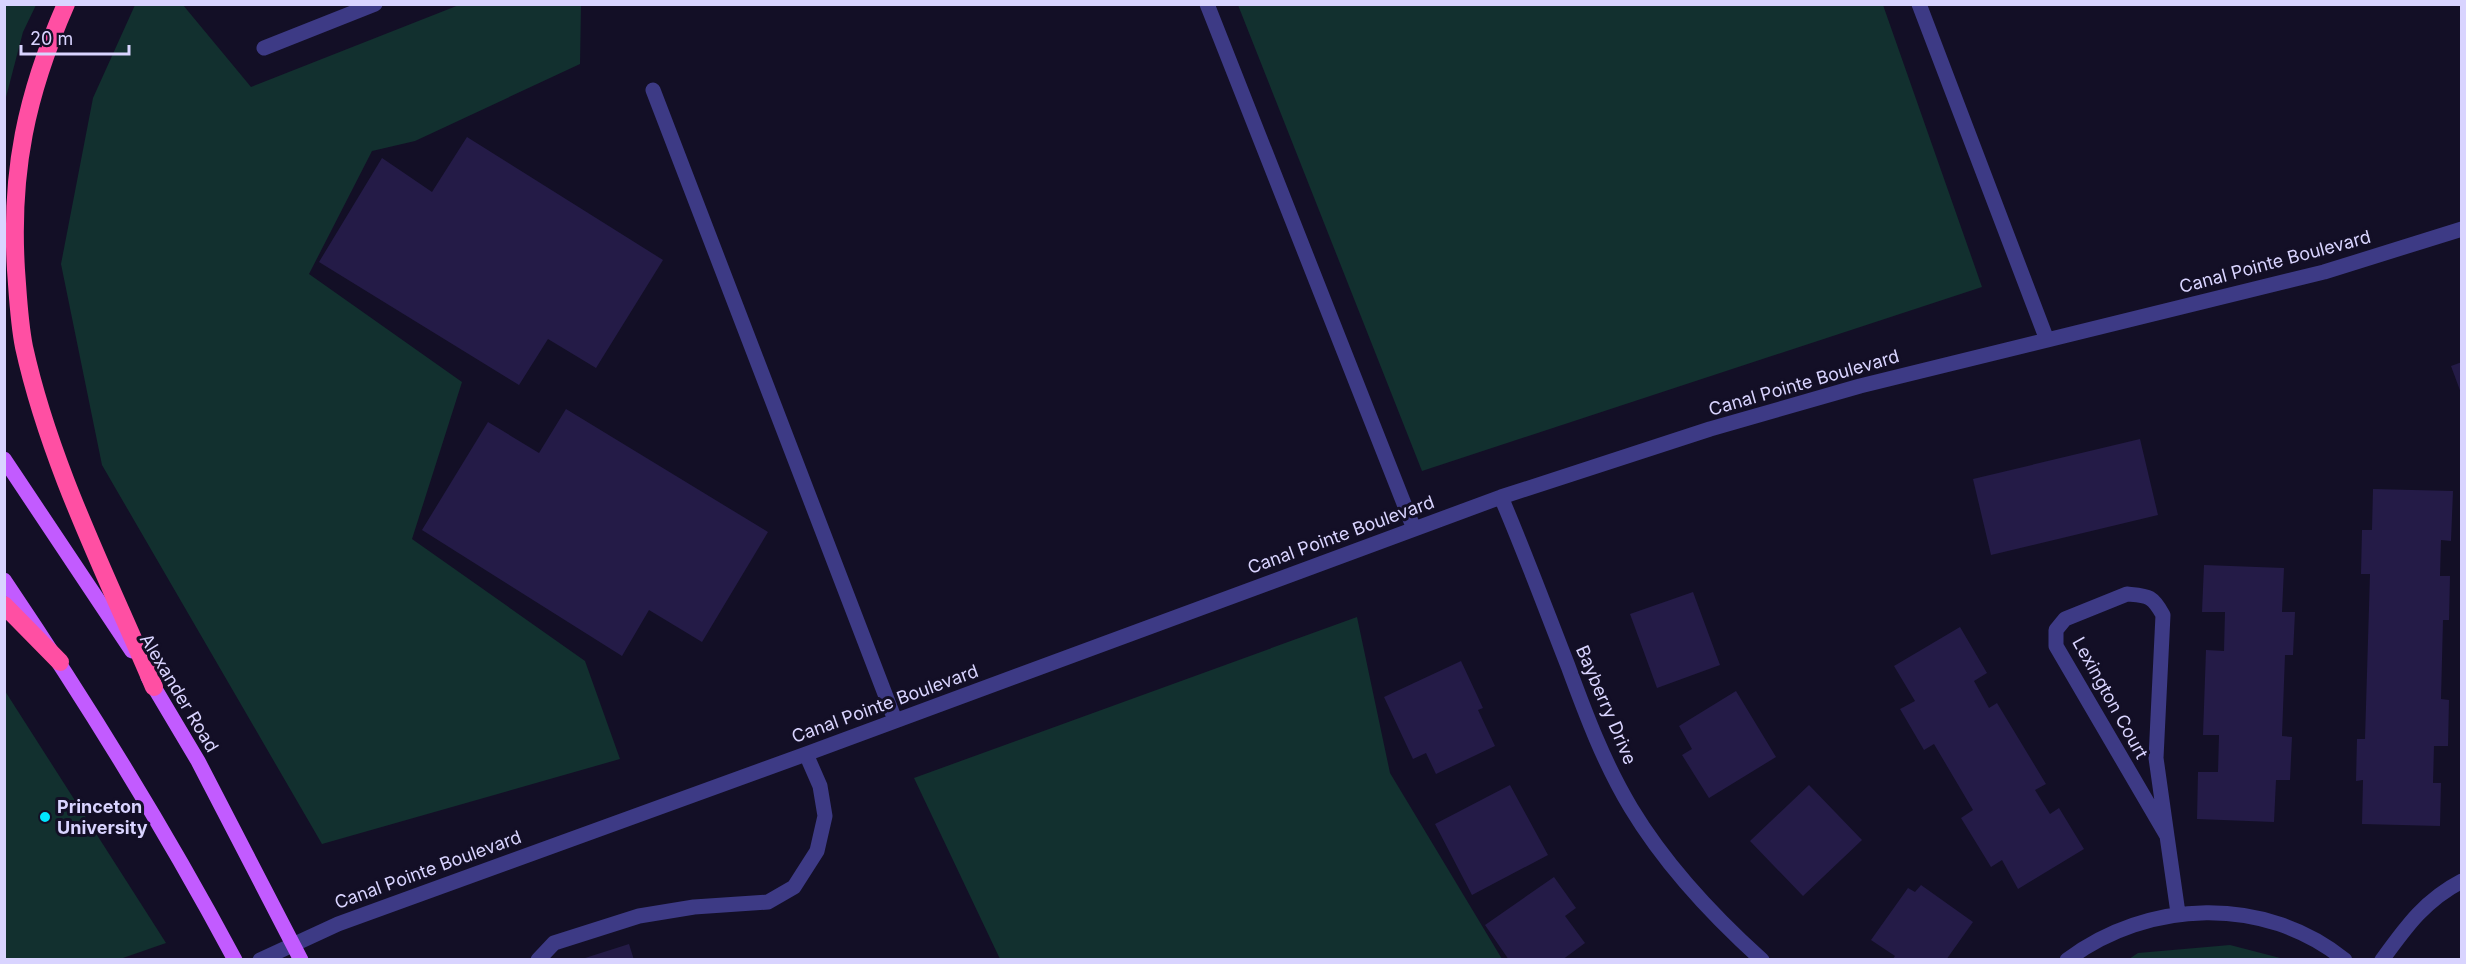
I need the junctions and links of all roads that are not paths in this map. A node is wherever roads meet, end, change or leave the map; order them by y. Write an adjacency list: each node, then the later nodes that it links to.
1 (66, 4): 15 (highway)
2 (1207, 4): 11 (street)
3 (1919, 4): 8 (street)
4 (367, 6): 5 (street)
5 (264, 48)
6 (653, 90): 16 (street)
7 (2462, 229): 8 (street, Canal Pointe Boulevard)
8 (2047, 340): 10 (street, Canal Pointe Boulevard)
9 (4, 459): 15 (main road, Alexander Road)
10 (1501, 496): 11 (street, Canal Pointe Boulevard); 26 (street, Bayberry Drive)
11 (1414, 529): 16 (street, Canal Pointe Boulevard)
12 (4, 580): 14 (main road)
13 (4, 605): 14 (highway)
14 (60, 662): 22 (main road)
15 (154, 687): 21 (main road, Alexander Road)
16 (896, 720): 17 (street, Canal Pointe Boulevard)
17 (806, 754): 21 (street, Canal Pointe Boulevard); 25 (street)
18 (2167, 836): 18 (street, Lexington Court); 20 (street, Lexington Court)
19 (2462, 880): 29 (street)
20 (2178, 913): 27 (street); 28 (street)
21 (293, 943): 23 (street, Canal Pointe Boulevard); 24 (main road, Alexander Road)
22 (235, 960)
23 (260, 960)
24 (301, 960)
25 (538, 960)
26 (1762, 960)
27 (2067, 960)
28 (2345, 960)
29 (2382, 960)

